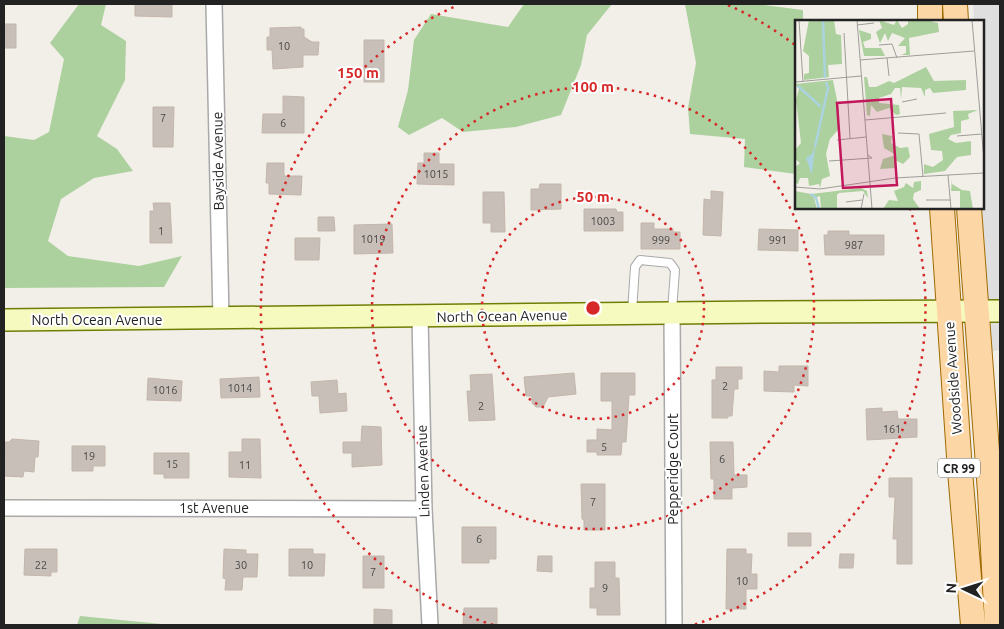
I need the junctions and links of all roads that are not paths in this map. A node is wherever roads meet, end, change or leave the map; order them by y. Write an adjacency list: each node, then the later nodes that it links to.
1 (214, 4): 14 (street, Bayside Avenue)
2 (930, 4): 4 (main road)
3 (955, 4): 5 (main road)
4 (930, 20)
5 (956, 20)
6 (942, 209): 8 (main road, CR 99)
7 (969, 209): 9 (main road, CR 99)
8 (948, 311): 9 (main road, North Ocean Avenue); 11 (main road, North Ocean Avenue); 20 (main road, Woodside Avenue / CR 99)
9 (977, 311): 10 (main road, North Ocean Avenue); 21 (main road, Woodside Avenue / CR 99)
10 (1000, 311)
11 (672, 313): 12 (main road, North Ocean Avenue); 12 (lane); 19 (street, Pepperidge Court)
12 (632, 314): 13 (main road, North Ocean Avenue)
13 (420, 316): 14 (main road, North Ocean Avenue); 17 (street, Linden Avenue)
14 (221, 318): 15 (main road, North Ocean Avenue)
15 (4, 320)
16 (4, 508): 17 (street, 1st Avenue)
17 (424, 509): 18 (street, Linden Avenue)
18 (430, 625)
19 (674, 625)
20 (974, 625)
21 (997, 625)

